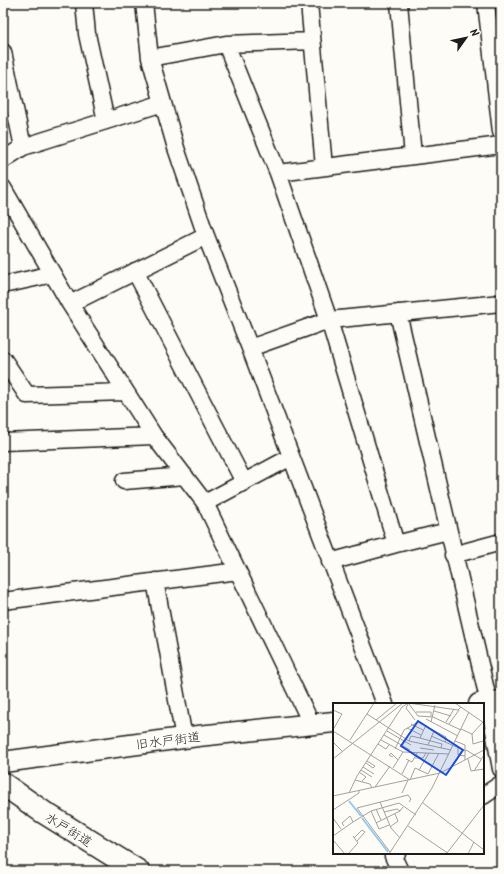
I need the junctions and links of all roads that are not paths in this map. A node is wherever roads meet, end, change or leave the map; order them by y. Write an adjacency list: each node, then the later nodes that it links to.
1 (84, 3): 11 (street)
2 (144, 3): 9 (street)
3 (308, 3): 6 (street)
4 (399, 3): 15 (street)
5 (486, 3): 12 (street)
6 (312, 41): 7 (street); 17 (street)
7 (226, 44): 9 (street); 18 (street)
8 (3, 52): 14 (street)
9 (150, 58): 10 (street)
10 (163, 103): 11 (street); 20 (street)
11 (106, 121): 14 (street)
12 (501, 132)
13 (501, 145): 15 (street)
14 (23, 147): 16 (street)
15 (413, 156): 17 (street)
16 (3, 160)
17 (324, 167): 18 (street)
18 (278, 173): 27 (street)
19 (3, 188): 22 (street)
20 (206, 236): 21 (street); 28 (street)
21 (135, 271): 25 (street); 36 (street)
22 (53, 274): 23 (street); 25 (street)
23 (3, 285)
24 (501, 303): 26 (street)
25 (70, 304): 30 (street)
26 (398, 313): 27 (street); 38 (street)
27 (329, 320): 28 (street); 40 (street)
28 (250, 348): 33 (street)
29 (3, 359): 30 (street)
30 (126, 392): 31 (street)
31 (154, 436): 32 (street); 34 (street)
32 (3, 442)
33 (291, 457): 36 (street); 42 (street)
34 (184, 476): 35 (street); 37 (street)
35 (124, 481)
36 (244, 482): 37 (street)
37 (205, 503): 43 (street)
38 (448, 531): 40 (street); 41 (street)
39 (501, 542): 41 (street)
40 (396, 544): 42 (street)
41 (453, 555): 47 (street)
42 (330, 562): 46 (street)
43 (238, 571): 44 (street); 49 (street)
44 (155, 582): 45 (street); 50 (street)
45 (3, 601)
46 (385, 703)
47 (490, 703): 52 (street)
48 (333, 722): 49 (street, 旧水戸街道)
49 (312, 725): 50 (street, 旧水戸街道)
50 (184, 738): 51 (street, 旧水戸街道)
51 (3, 762)
52 (501, 769)
53 (3, 784): 57 (main road, 水戸街道)
54 (501, 784): 55 (street)
55 (484, 795)
56 (396, 854): 58 (street)
57 (138, 871)
58 (400, 871)

